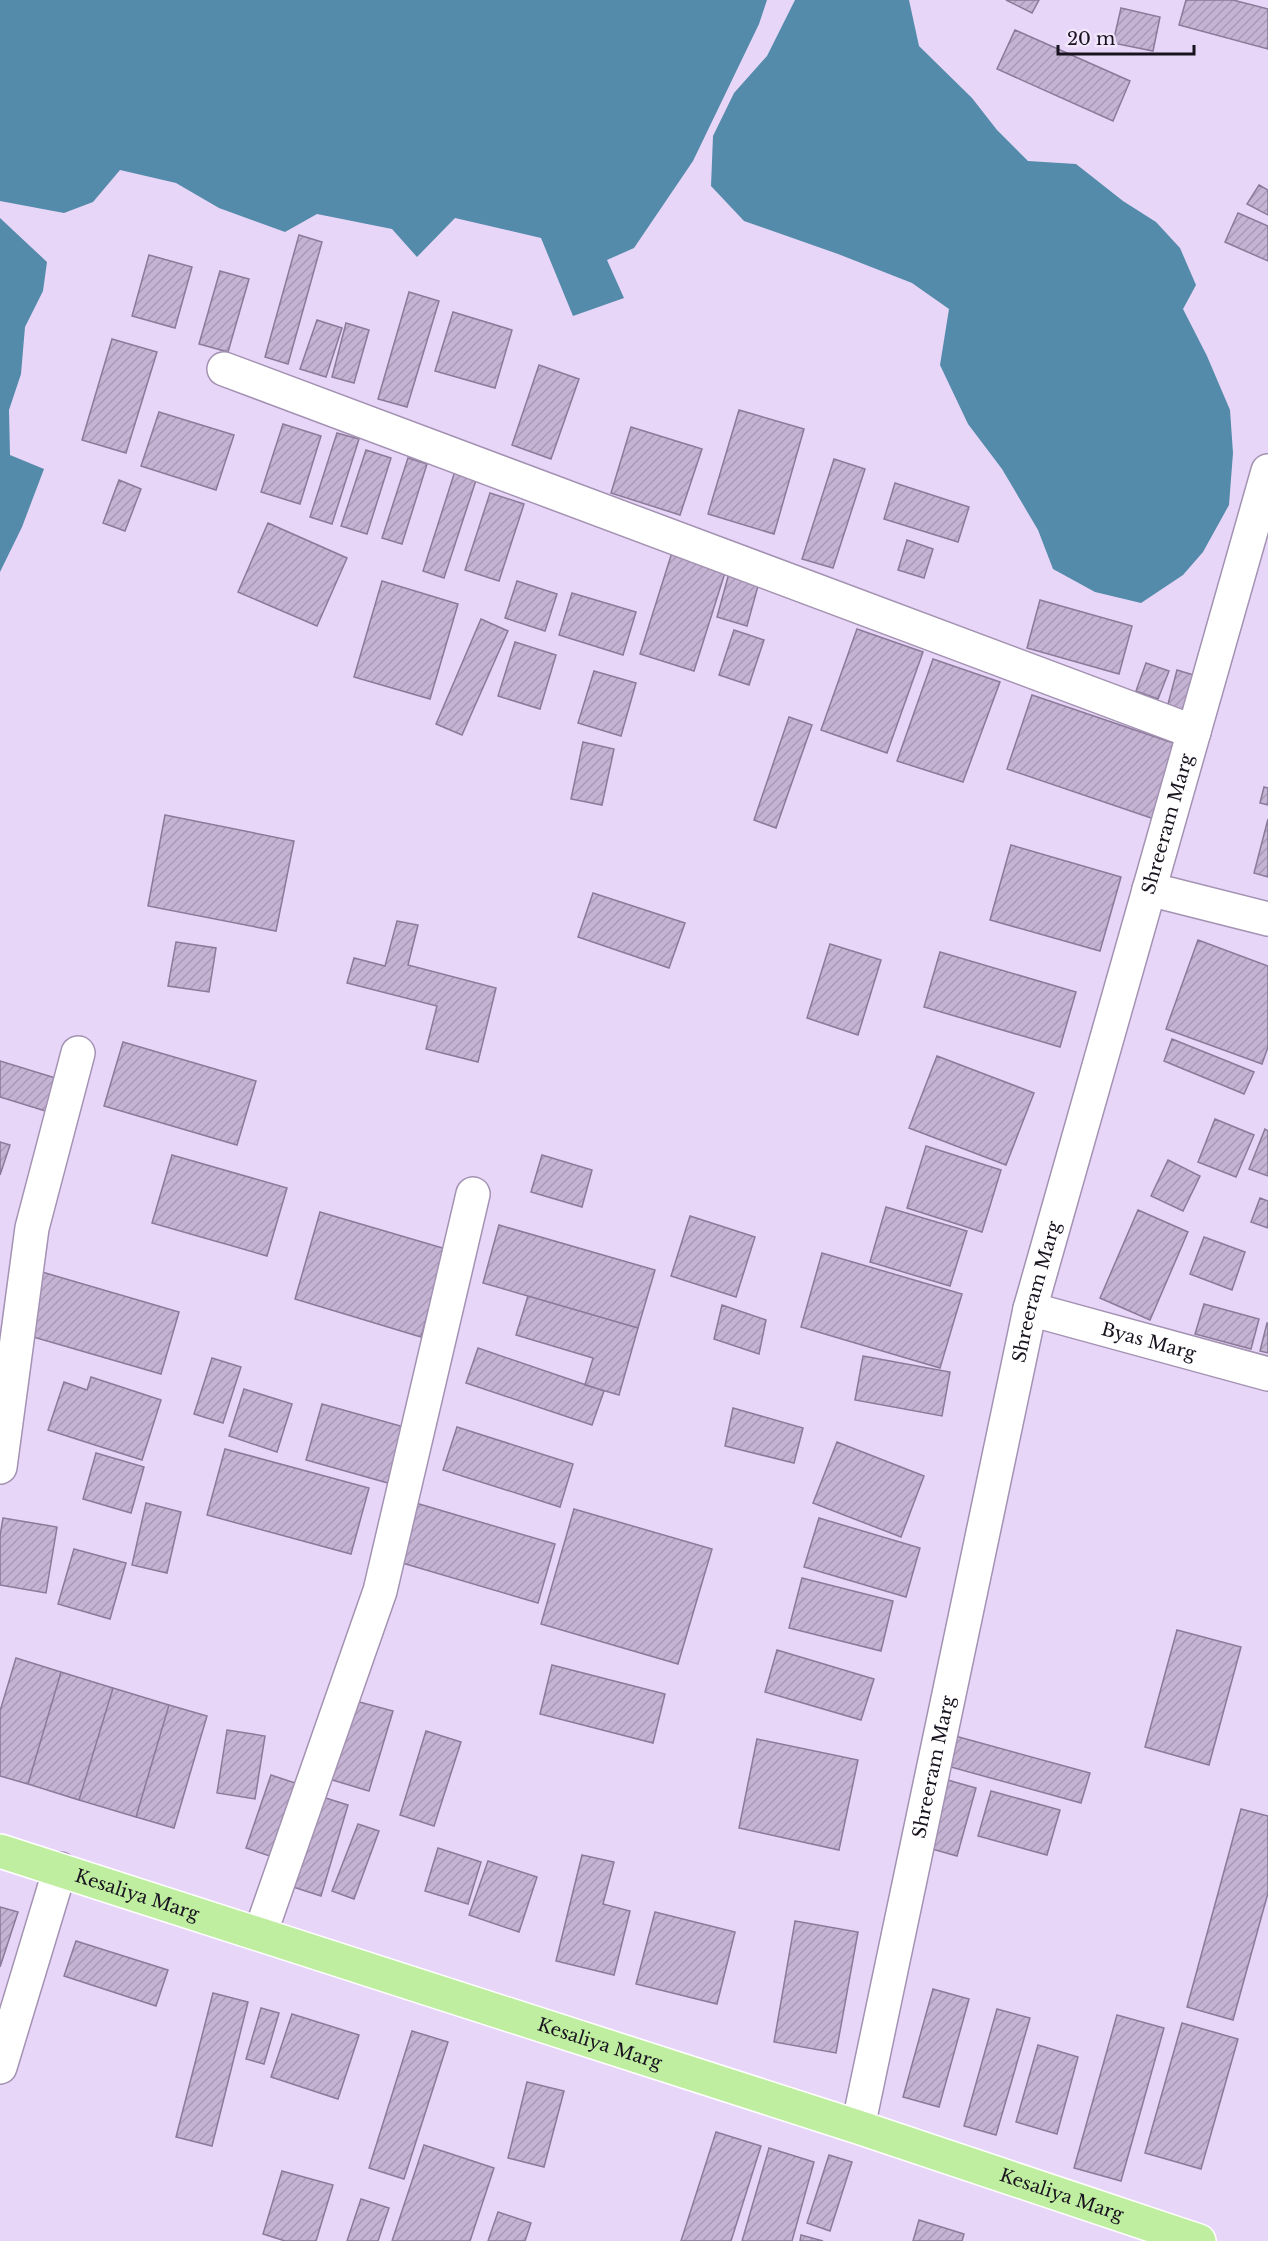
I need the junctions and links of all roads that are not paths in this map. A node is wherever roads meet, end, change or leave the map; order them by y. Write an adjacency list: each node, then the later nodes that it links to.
1 (224, 369): 3 (street)
2 (1268, 471): 3 (street, Shreeram Marg)
3 (1194, 732): 4 (street, Shreeram Marg)
4 (1149, 889): 5 (street); 8 (street, Shreeram Marg)
5 (1268, 919)
6 (78, 1053): 10 (street)
7 (473, 1194): 13 (street)
8 (1030, 1309): 9 (street, Byas Marg); 15 (street, Shreeram Marg)
9 (1268, 1374)
10 (0, 1467)
11 (0, 1851): 12 (main road, Kesaliya Marg)
12 (60, 1869): 13 (main road, Kesaliya Marg); 14 (street)
13 (260, 1934): 15 (main road, Kesaliya Marg)
14 (0, 2067)
15 (858, 2127): 16 (main road, Kesaliya Marg)
16 (1199, 2241)

